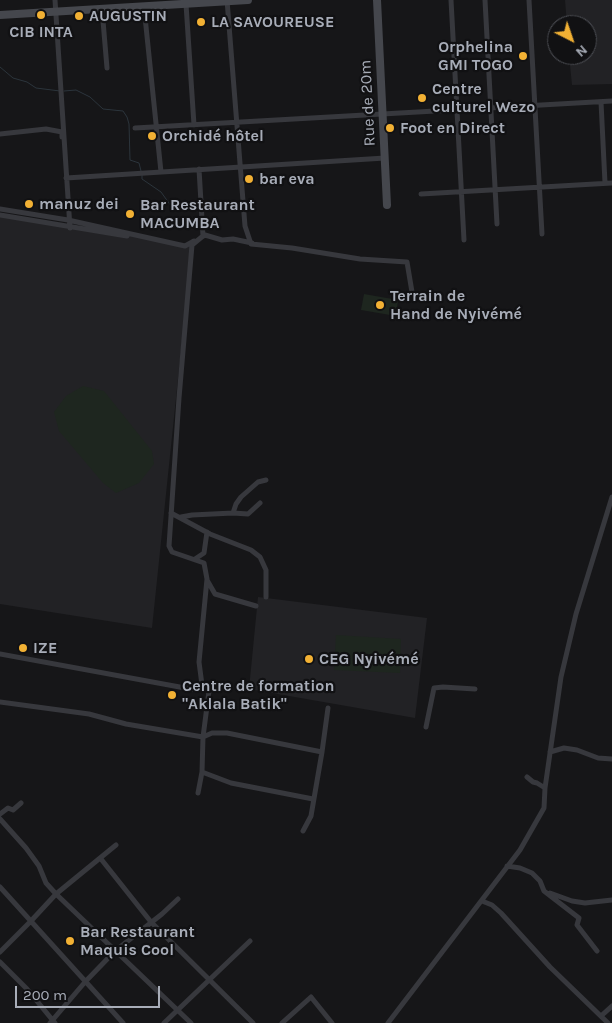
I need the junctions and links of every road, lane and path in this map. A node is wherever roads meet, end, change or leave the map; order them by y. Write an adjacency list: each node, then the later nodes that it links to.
1 (55, 0): 11 (street)
2 (248, 0): 7 (main road)
3 (377, 0): 19 (main road, Rue de 20m)
4 (451, 0): 18 (street)
5 (485, 0): 17 (street)
6 (529, 0): 16 (street)
7 (227, 1): 8 (main road); 20 (street)
8 (186, 4): 9 (main road); 21 (street)
9 (144, 7): 10 (main road); 22 (street)
10 (102, 9): 11 (main road); 13 (street)
11 (55, 12): 12 (main road); 30 (street)
12 (0, 15)
13 (107, 68)
14 (612, 101): 15 (street)
15 (601, 102): 16 (street); 32 (street)
16 (536, 106): 17 (street); 33 (street)
17 (490, 108): 18 (street); 34 (street)
18 (457, 110): 19 (street); 35 (street)
19 (383, 114): 20 (street); 26 (main road, Rue de 20m)
20 (237, 122): 21 (street); 27 (street)
21 (194, 124): 22 (street)
22 (156, 127): 23 (street); 29 (street)
23 (135, 128)
24 (39, 129): 25 (street)
25 (0, 134): 30 (street)
26 (385, 158): 27 (street); 37 (main road, Rue de 20m)
27 (240, 167): 28 (street); 47 (street)
28 (199, 169): 29 (street); 45 (street)
29 (160, 172): 30 (street)
30 (66, 178): 40 (street); 42 (street)
31 (612, 183): 32 (street)
32 (604, 184): 33 (street)
33 (540, 187): 34 (street); 43 (street)
34 (495, 190): 35 (street); 41 (street)
35 (462, 192): 36 (street); 44 (street)
36 (421, 194)
37 (387, 205)
38 (0, 209): 40 (street)
39 (0, 215): 42 (street)
40 (68, 220): 46 (street)
41 (497, 224)
42 (70, 228): 45 (street)
43 (542, 234)
44 (464, 240)
45 (192, 245): 51 (street)
46 (346, 259)
47 (412, 292)
48 (266, 480): 52 (street)
49 (612, 497): 67 (street)
50 (260, 502): 52 (street)
51 (171, 513): 53 (street); 55 (street)
52 (233, 513): 53 (street)
53 (181, 517): 54 (street)
54 (207, 532): 55 (street); 57 (street)
55 (195, 559): 56 (street)
56 (207, 579): 58 (street); 59 (street)
57 (266, 597)
58 (256, 606)
59 (0, 654)
60 (475, 689): 64 (street)
61 (209, 691): 65 (street)
62 (0, 702): 65 (street)
63 (328, 708): 66 (street)
64 (426, 727)
65 (204, 737): 66 (street); 69 (street)
66 (322, 752): 73 (street)
67 (550, 752): 68 (street); 71 (street)
68 (611, 759)
69 (202, 772): 72 (street); 73 (street)
70 (528, 777): 71 (street)
71 (545, 788): 80 (street)
72 (198, 793)
73 (313, 799): 77 (street)
74 (20, 803): 75 (street)
75 (0, 814)
76 (0, 819): 83 (street)
77 (303, 831)
78 (116, 845): 79 (street)
79 (101, 859): 83 (street); 88 (street)
80 (507, 866): 82 (street); 85 (street)
81 (0, 887): 87 (street)
82 (544, 891): 86 (street); 91 (street)
83 (56, 894): 87 (street); 90 (street)
84 (178, 899): 88 (street)
85 (482, 900): 98 (street); 106 (street)
86 (612, 900)
87 (31, 922): 92 (street); 95 (street)
88 (151, 922): 90 (street); 94 (street)
89 (250, 940): 94 (street)
90 (115, 951): 95 (street); 97 (street)
91 (597, 951)
92 (0, 952)
93 (0, 962): 99 (street)
94 (209, 979): 97 (street); 103 (street)
95 (85, 982): 99 (street); 100 (street)
96 (612, 1006): 98 (street)
97 (178, 1010): 101 (street); 102 (street)
98 (601, 1016): 107 (street)
99 (52, 1022)
100 (123, 1023)
101 (164, 1023)
102 (192, 1023)
103 (254, 1023)
104 (282, 1023): 105 (street)
105 (332, 1023)
106 (388, 1023)
107 (608, 1023)

